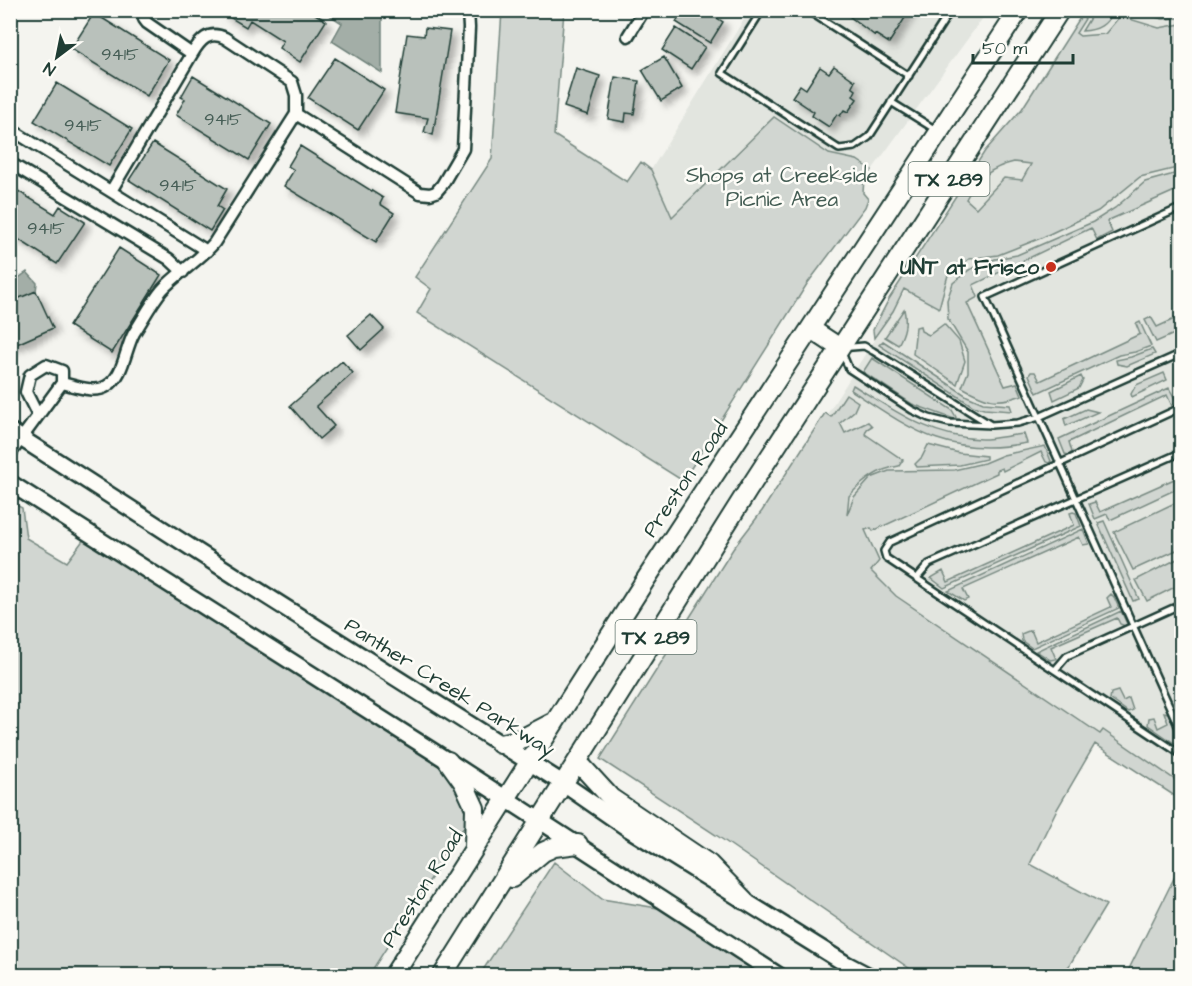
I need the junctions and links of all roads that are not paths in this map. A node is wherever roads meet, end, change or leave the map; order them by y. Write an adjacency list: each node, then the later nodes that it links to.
1 (145, 10): 10 (street)
2 (468, 10): 13 (street)
3 (644, 10): 9 (street)
4 (762, 10): 12 (lane)
5 (807, 10): 11 (lane)
6 (951, 10): 11 (lane)
7 (1019, 10): 14 (main road, Preston Road / TX 289)
8 (1060, 10): 22 (main road, TX 289)
9 (628, 36)
10 (192, 54): 13 (street); 17 (street)
11 (909, 76): 12 (lane)
12 (891, 102): 14 (lane)
13 (296, 114): 19 (street)
14 (940, 133): 21 (main road, Preston Road / TX 289)
15 (10, 140): 17 (street)
16 (10, 163): 20 (street)
17 (111, 191): 19 (street)
18 (1182, 207): 27 (lane)
19 (207, 251): 20 (street)
20 (183, 272): 24 (street)
21 (811, 329): 22 (main road); 39 (main road, Preston Road / TX 289)
22 (840, 348): 28 (lane); 28 (lane); 45 (main road, TX 289)
23 (1182, 353): 27 (lane)
24 (62, 383): 26 (street); 26 (street)
25 (1182, 407): 32 (lane)
26 (38, 416): 29 (street)
27 (1039, 417): 28 (lane); 32 (lane)
28 (991, 425)
29 (16, 434): 31 (street); 41 (main road, Panther Creek Parkway)
30 (1182, 452): 34 (lane)
31 (10, 454)
32 (1060, 462): 34 (lane); 35 (lane)
33 (10, 483): 43 (main road)
34 (1076, 500): 35 (lane); 37 (lane)
35 (917, 578): 38 (lane)
36 (1182, 604): 37 (lane)
37 (1133, 625): 38 (lane); 40 (lane)
38 (1056, 670): 42 (lane)
39 (556, 720): 41 (main road); 44 (main road, Preston Road / TX 289)
40 (1182, 734)
41 (500, 744): 44 (main road, Panther Creek Parkway)
42 (1182, 755)
43 (448, 760): 47 (main road); 50 (main road)
44 (529, 762): 46 (main road, Panther Creek Parkway); 47 (main road, Preston Road / TX 289)
45 (578, 762): 46 (main road, TX 289); 52 (main road)
46 (564, 784): 48 (main road, TX 289); 52 (main road, Panther Creek Parkway)
47 (506, 798): 48 (main road); 50 (main road, Preston Road / TX 289)
48 (541, 821): 49 (main road); 51 (main road, TX 289)
49 (578, 844): 51 (main road); 55 (main road)
50 (474, 848): 53 (main road, Preston Road / TX 289)
51 (495, 893): 54 (main road, TX 289)
52 (744, 900): 56 (main road, Panther Creek Parkway)
53 (393, 975)
54 (442, 975)
55 (779, 975)
56 (869, 975)

